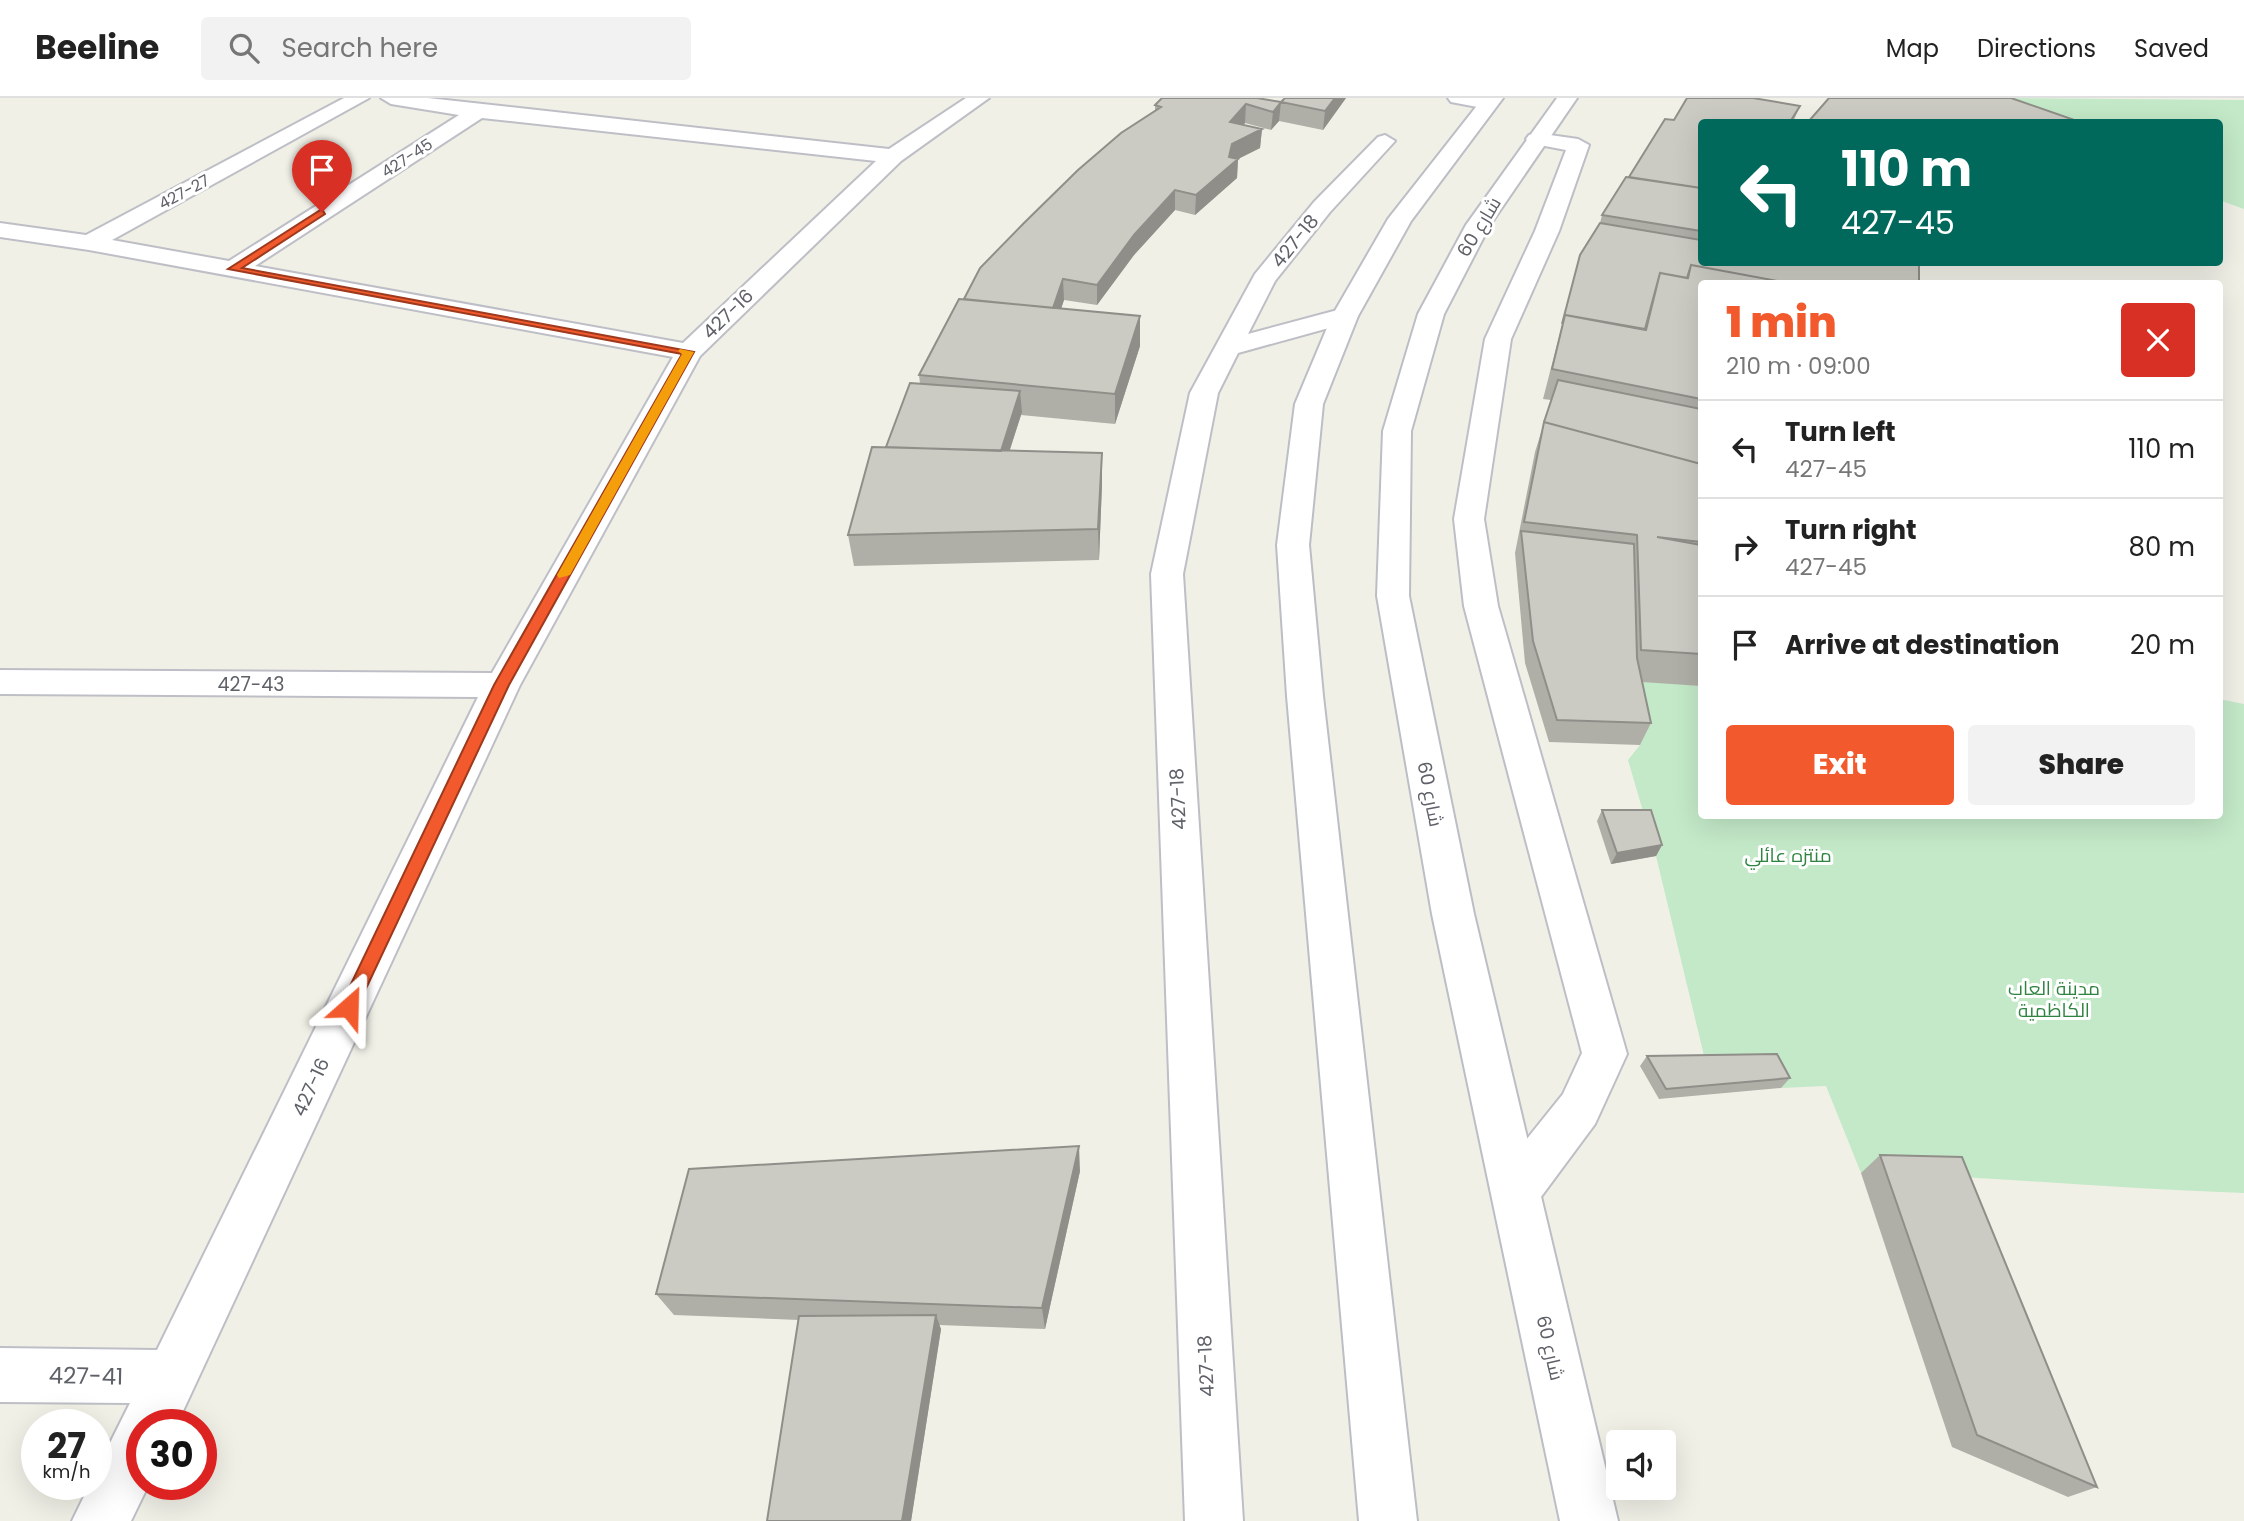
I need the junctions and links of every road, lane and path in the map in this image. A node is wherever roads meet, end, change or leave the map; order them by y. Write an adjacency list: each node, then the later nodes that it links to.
1 (359, 98): 12 (street, 427-27)
2 (391, 98): 6 (street)
3 (979, 98): 10 (street, 427-16)
4 (1567, 98): 8 (street, شارع 60)
5 (1480, 100): 14 (street)
6 (436, 101): 7 (street)
7 (478, 112): 10 (street); 13 (street, 427-45)
8 (1536, 139): 19 (street, شارع 60); 19 (street)
9 (1385, 141): 15 (street, 427-18)
10 (892, 156): 16 (street, 427-16)
11 (0, 230): 12 (street)
12 (89, 243): 13 (street)
13 (233, 269): 16 (street)
14 (1345, 316): 15 (street); 26 (street)
15 (1228, 348): 25 (street, 427-18)
16 (689, 352): 18 (street, 427-16)
17 (0, 682): 18 (street, 427-43)
18 (502, 685): 21 (street, 427-16)
19 (1515, 1192): 27 (street, شارع 60)
20 (0, 1375): 21 (street, 427-41)
21 (173, 1377): 22 (street, 427-16)
22 (157, 1409)
23 (126, 1472): 24 (street)
24 (101, 1521)
25 (1214, 1521)
26 (1388, 1521)
27 (1589, 1521)

